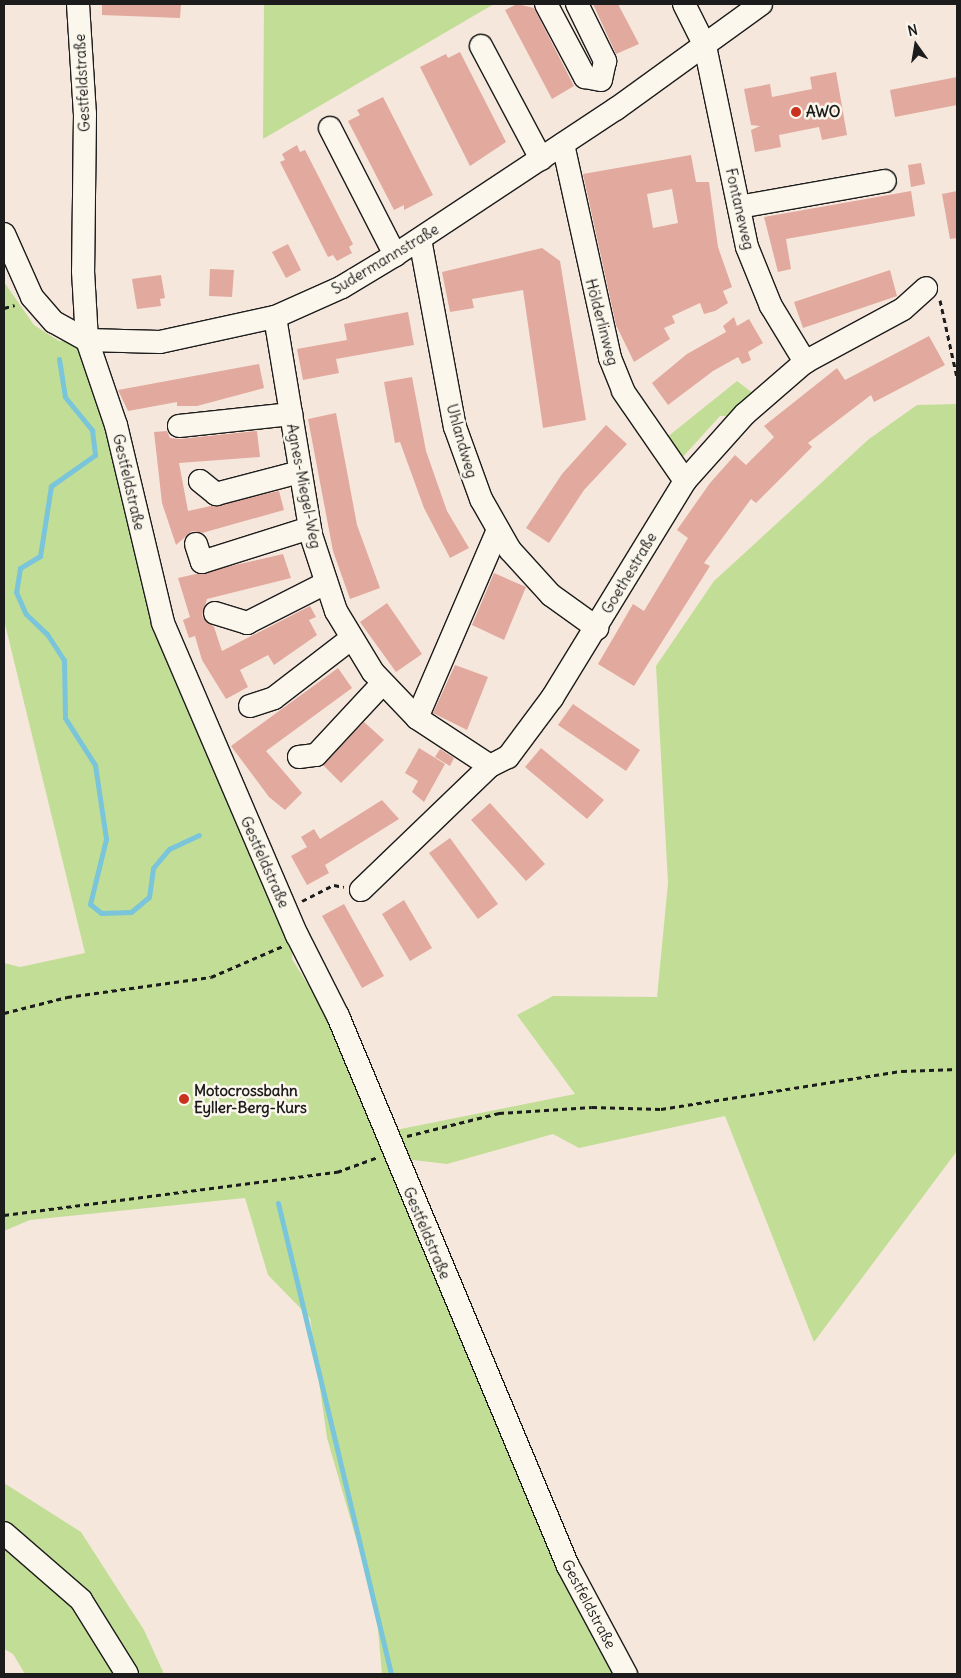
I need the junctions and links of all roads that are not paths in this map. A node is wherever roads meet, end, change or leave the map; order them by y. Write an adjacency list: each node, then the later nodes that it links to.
1 (78, 4): 20 (street, Gestfeldstraße)
2 (546, 4): 8 (street)
3 (577, 4): 8 (street)
4 (684, 4): 7 (street, Fontaneweg)
5 (761, 4): 7 (street, Sudermannstraße)
6 (481, 46): 12 (street)
7 (705, 46): 9 (street, Sudermannstraße); 14 (street, Fontaneweg)
8 (601, 80): 9 (street)
9 (616, 109): 11 (street, Sudermannstraße)
10 (330, 128): 17 (street)
11 (563, 144): 12 (street, Sudermannstraße); 26 (street, Hölderlinweg)
12 (541, 159): 16 (street, Sudermannstraße)
13 (885, 181): 14 (street)
14 (739, 207): 21 (street, Fontaneweg)
15 (4, 234): 20 (street, Sudermannstraße)
16 (420, 240): 17 (street, Sudermannstraße); 28 (street, Uhlandweg)
17 (395, 256): 19 (street, Sudermannstraße)
18 (926, 288): 21 (street, Goethestraße)
19 (275, 317): 20 (street, Sudermannstraße); 22 (street, Agnes-Miegel-Weg)
20 (87, 340): 42 (street, Gestfeldstraße)
21 (805, 362): 26 (street, Goethestraße)
22 (291, 414): 23 (street); 24 (street, Agnes-Miegel-Weg)
23 (179, 426)
24 (300, 472): 25 (street); 27 (street, Agnes-Miegel-Weg)
25 (200, 481)
26 (685, 481): 32 (street, Goethestraße)
27 (310, 528): 29 (street); 30 (street, Agnes-Miegel-Weg)
28 (498, 530): 32 (street, Uhlandweg); 36 (street)
29 (196, 544)
30 (326, 583): 31 (street); 33 (street, Agnes-Miegel-Weg)
31 (215, 613)
32 (597, 628): 38 (street, Goethestraße)
33 (352, 638): 34 (street, Agnes-Miegel-Weg); 35 (street)
34 (384, 683): 36 (street, Agnes-Miegel-Weg); 37 (street)
35 (250, 706)
36 (417, 718): 38 (street, Agnes-Miegel-Weg)
37 (299, 757)
38 (490, 766): 39 (street, Goethestraße)
39 (361, 890)
40 (4, 1533): 41 (street)
41 (127, 1674)
42 (626, 1674)

